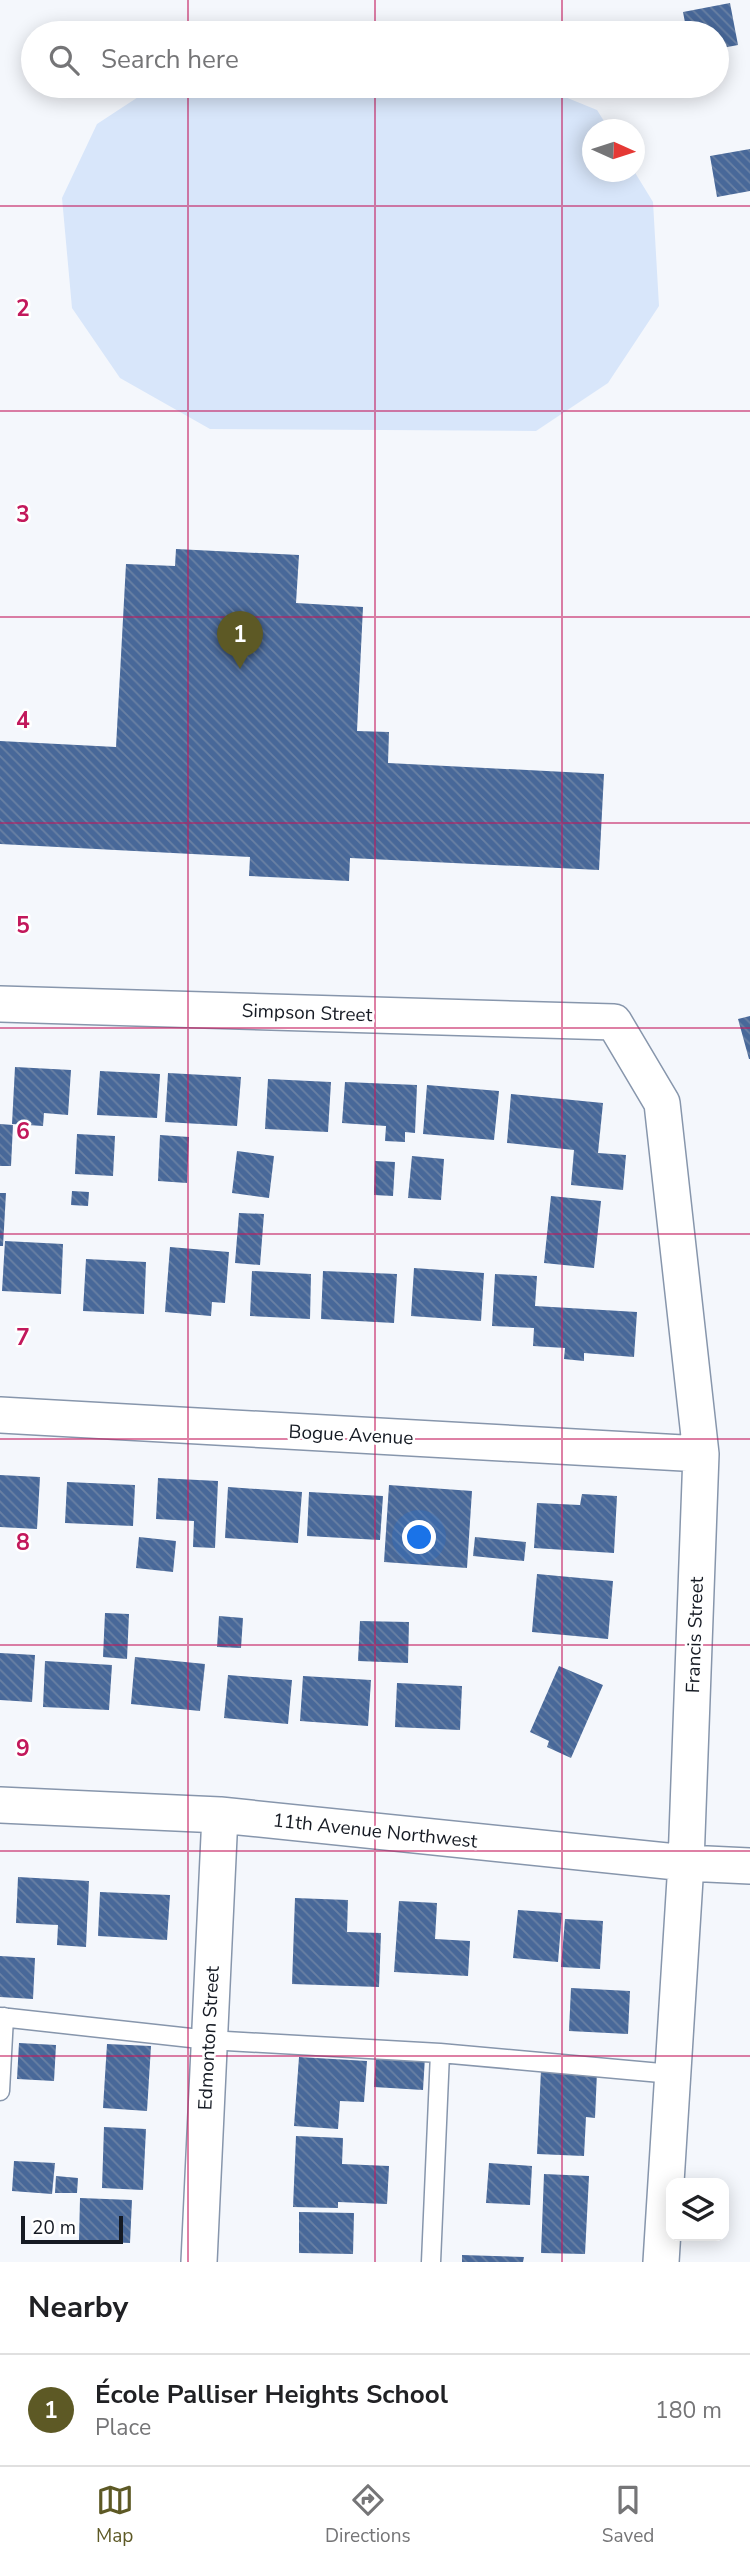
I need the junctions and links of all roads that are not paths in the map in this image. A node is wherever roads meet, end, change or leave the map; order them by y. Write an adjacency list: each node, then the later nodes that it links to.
1 (0, 1004): 2 (street, Simpson Street)
2 (614, 1022): 4 (street, Francis Street)
3 (0, 1415): 4 (street, Bogue Avenue)
4 (702, 1454): 7 (street, Francis Street)
5 (0, 1805): 6 (street, 11th Avenue Northwest)
6 (220, 1815): 7 (street, 11th Avenue Northwest); 10 (street, Edmonton Street)
7 (686, 1863): 8 (street, 11th Avenue Northwest); 12 (street, Francis Street)
8 (750, 1866)
9 (2, 2017): 10 (lane); 13 (lane)
10 (209, 2040): 11 (lane); 14 (street, Edmonton Street)
11 (440, 2053): 12 (lane); 15 (lane)
12 (672, 2074): 16 (street, Francis Street)
13 (0, 2091)
14 (199, 2262)
15 (431, 2262)
16 (661, 2262)

